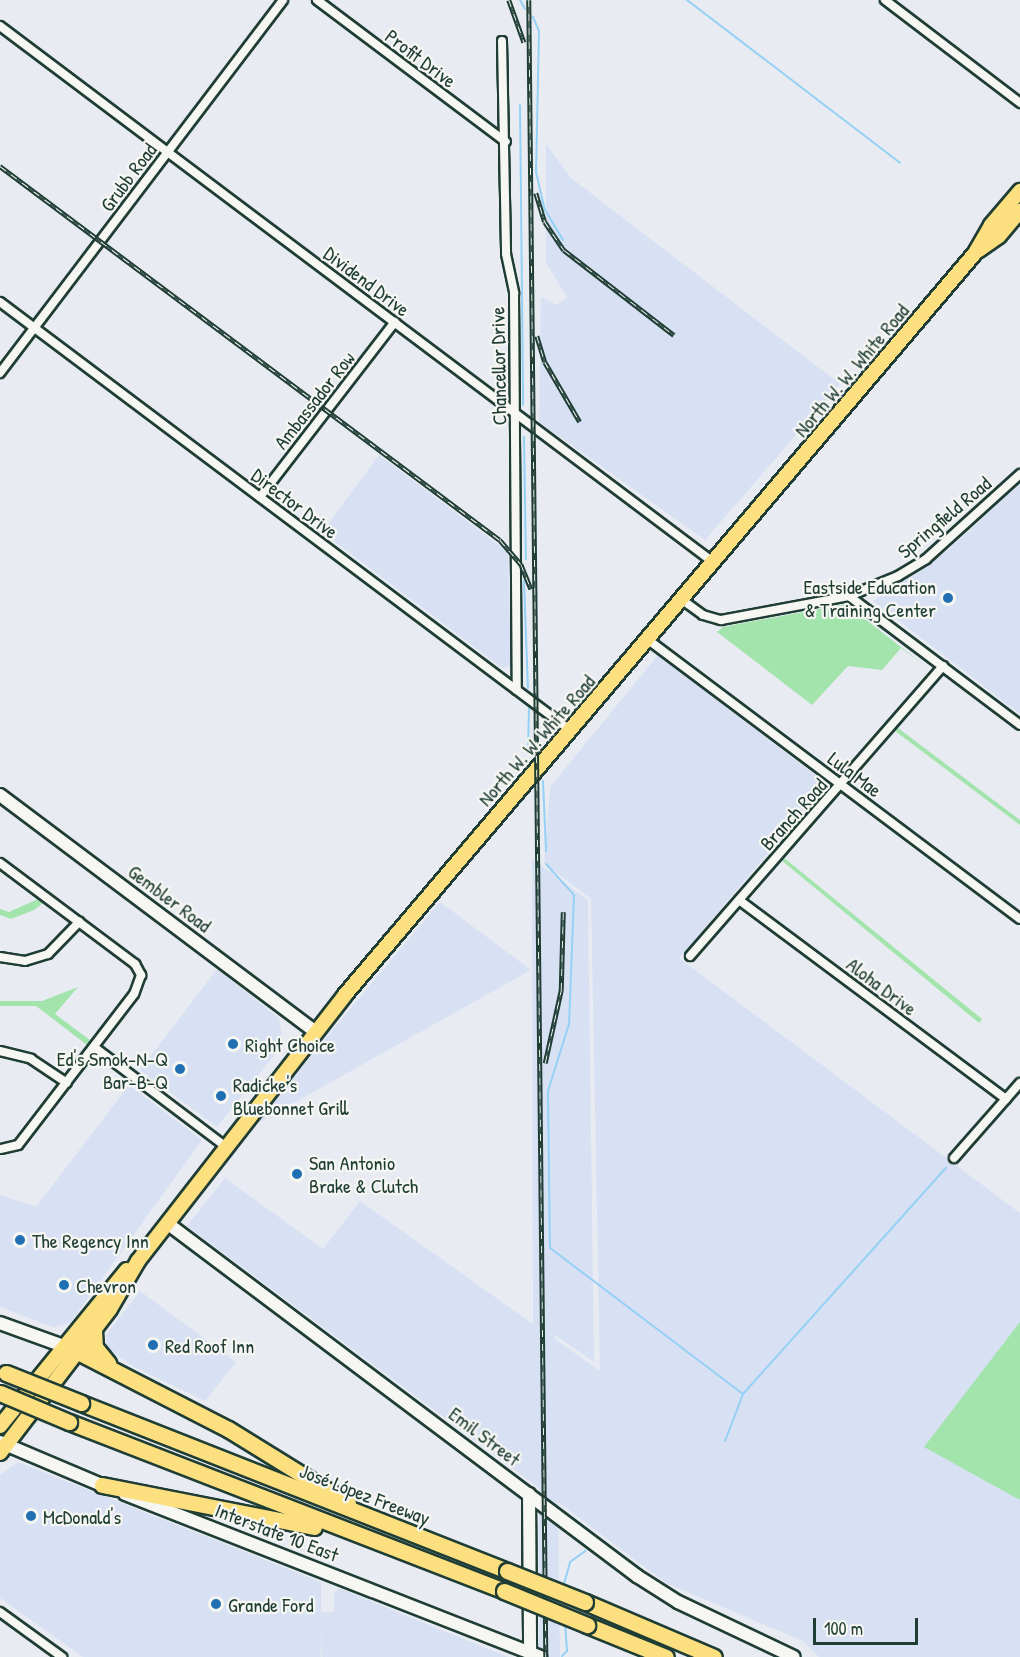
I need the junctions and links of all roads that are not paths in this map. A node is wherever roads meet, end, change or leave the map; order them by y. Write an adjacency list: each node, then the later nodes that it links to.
1 (283, 0): 8 (street, Grubb Road)
2 (317, 0): 7 (street, Profit Drive)
3 (885, 0): 6 (street)
4 (0, 26): 8 (street, Dividend Drive)
5 (502, 41): 7 (street, Chancellor Drive)
6 (1020, 103)
7 (506, 142): 16 (street, Chancellor Drive)
8 (168, 152): 13 (street, Dividend Drive); 14 (street, Grubb Road)
9 (1020, 191): 11 (main road, North W. W. White Road)
10 (1020, 211): 11 (main road, North W. W. White Road)
11 (975, 253): 19 (main road, North W. W. White Road)
12 (0, 302): 14 (street, Director Drive)
13 (394, 322): 16 (street, Dividend Drive); 18 (street, Ambassador Row)
14 (34, 328): 15 (street, Grubb Road); 18 (street, Director Drive)
15 (0, 373)
16 (516, 414): 19 (street, Dividend Drive); 24 (street, Chancellor Drive)
17 (1020, 474): 20 (street, Springfield Road)
18 (260, 497): 24 (street, Director Drive)
19 (713, 562): 21 (main road, North W. W. White Road)
20 (849, 596): 21 (street, Springfield Road); 23 (street)
21 (681, 599): 22 (main road, North W. W. White Road)
22 (647, 639): 26 (main road, North W. W. White Road); 27 (street, Lula Mae)
23 (943, 666): 25 (street); 27 (street, Branch Road)
24 (517, 690): 26 (street, Director Drive)
25 (1020, 725)
26 (570, 730): 35 (main road, North W. W. White Road)
27 (841, 784): 30 (street, Branch Road); 31 (street, Lula Mae)
28 (0, 795): 35 (main road, Gembler Road)
29 (0, 863): 32 (street)
30 (739, 900): 33 (street, Branch Road); 40 (street, Aloha Drive)
31 (1020, 919)
32 (79, 922): 34 (street); 36 (street)
33 (690, 956)
34 (0, 957)
35 (316, 1032): 41 (main road, North W. W. White Road)
36 (94, 1047): 38 (street); 41 (street)
37 (0, 1051): 38 (street)
38 (67, 1083): 42 (street)
39 (1020, 1083): 40 (street)
40 (1006, 1099): 43 (street)
41 (226, 1147): 44 (main road, North W. W. White Road)
42 (0, 1149)
43 (954, 1158)
44 (167, 1223): 45 (main road, North W. W. White Road); 56 (main road, Emil Street)
45 (138, 1261): 47 (main road, North W. W. White Road); 48 (main road, North W. W. White Road)
46 (0, 1323): 48 (main road)
47 (94, 1330): 49 (main road, North W. W. White Road); 50 (highway)
48 (63, 1344): 49 (main road); 53 (main road, North W. W. White Road)
49 (78, 1352): 50 (highway); 54 (main road, North W. W. White Road)
50 (112, 1367): 59 (highway)
51 (3, 1372): 59 (highway, José López Freeway, bridge)
52 (0, 1393): 60 (highway, José López Freeway, bridge)
53 (0, 1426)
54 (2, 1446): 55 (main road, Interstate 10 East)
55 (102, 1485): 60 (highway); 62 (main road, Interstate 10 East)
56 (529, 1494): 57 (main road, Emil Street); 58 (main road)
57 (552, 1511): 58 (main road); 66 (main road, Emil Street)
58 (529, 1520): 62 (main road)
59 (381, 1524): 65 (highway, José López Freeway, bridge)
60 (369, 1540): 64 (highway, José López Freeway, bridge)
61 (0, 1612): 63 (street)
62 (535, 1654)
63 (62, 1657)
64 (666, 1657)
65 (714, 1657)
66 (794, 1657)

